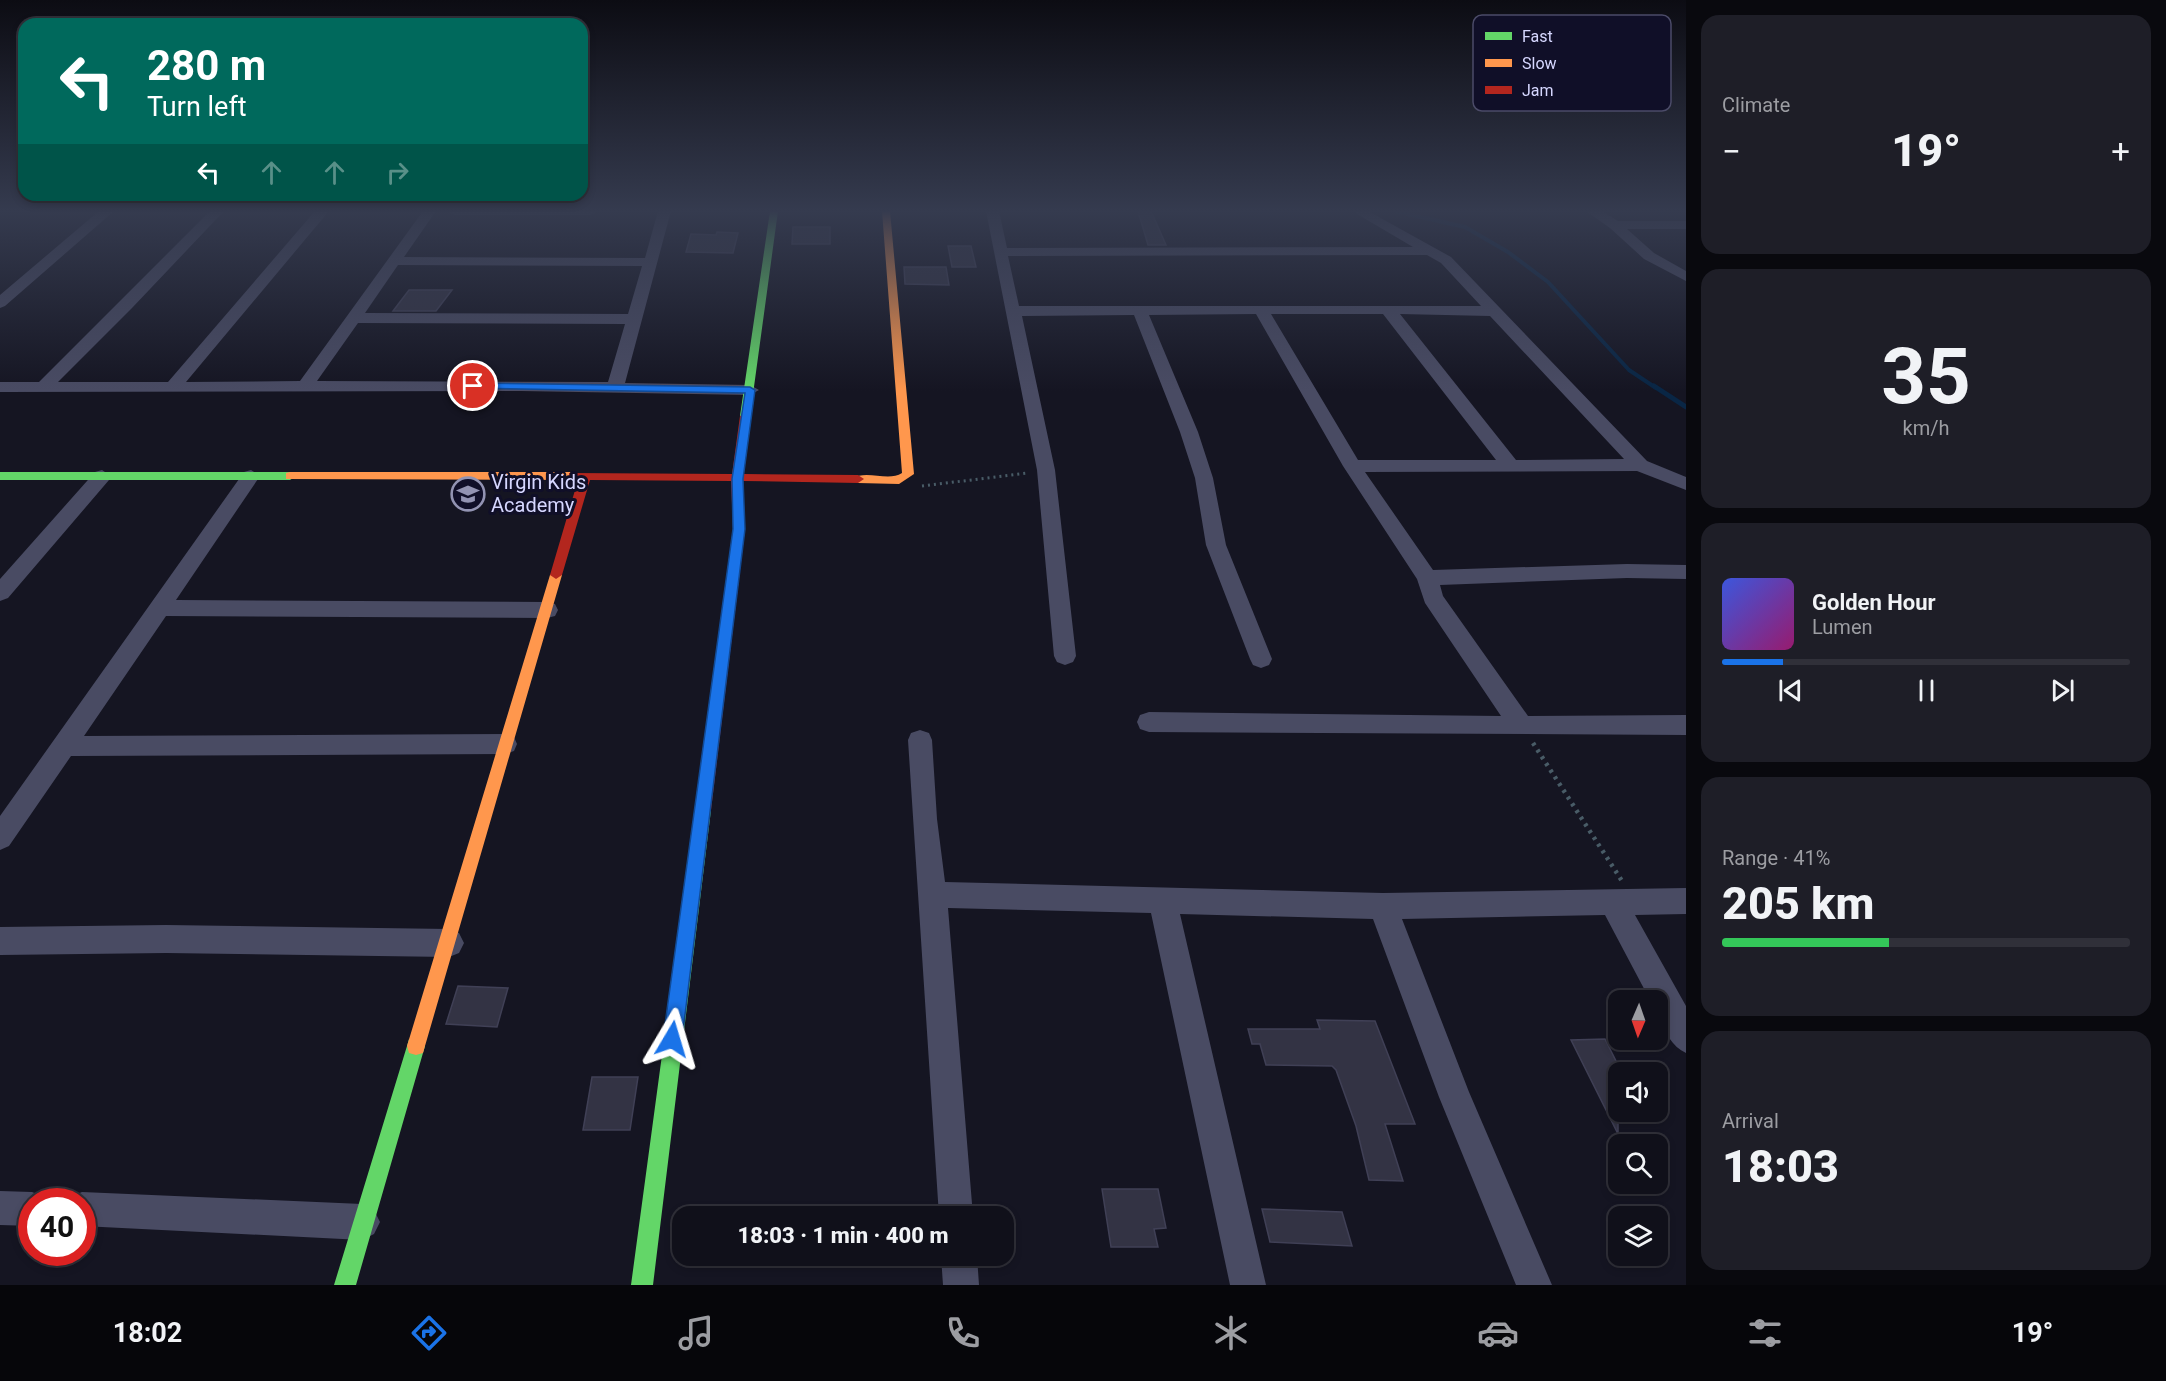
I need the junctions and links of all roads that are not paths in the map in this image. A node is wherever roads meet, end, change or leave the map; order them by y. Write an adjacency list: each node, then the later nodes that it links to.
1 (37, 271): 10 (street)
2 (160, 271): 21 (street)
3 (271, 271): 19 (street)
4 (387, 271): 16 (street)
5 (648, 271): 17 (street)
6 (767, 271): 23 (street)
7 (891, 271): 31 (street)
8 (1004, 271): 14 (street)
9 (1456, 271): 15 (street)
10 (0, 303)
11 (1138, 309): 12 (street); 14 (street); 39 (street)
12 (1261, 310): 13 (street); 26 (street)
13 (1388, 310): 15 (street); 24 (street)
14 (1015, 311): 38 (street)
15 (1494, 311): 25 (street)
16 (356, 318): 17 (street); 20 (street)
17 (635, 319): 22 (street)
18 (0, 387): 21 (street)
19 (172, 387): 20 (street); 21 (street)
20 (305, 387): 22 (street)
21 (42, 388)
22 (615, 388): 23 (street)
23 (750, 390): 31 (street)
24 (1510, 465): 25 (street); 26 (street)
25 (1640, 465): 32 (street)
26 (1352, 466): 34 (street)
27 (0, 476): 28 (street)
28 (102, 476): 29 (street); 35 (street)
29 (251, 476): 30 (street); 36 (street)
30 (585, 476): 31 (street); 37 (street)
31 (737, 479): 62 (street)
32 (1686, 484)
33 (1686, 572): 34 (street)
34 (1427, 578): 42 (street)
35 (0, 593)
36 (160, 608): 37 (street); 45 (street)
37 (548, 610): 44 (street)
38 (1065, 656)
39 (1261, 659)
40 (1149, 722): 42 (street)
41 (1686, 725): 42 (street)
42 (1521, 726)
43 (920, 740): 47 (street)
44 (505, 744): 45 (street); 53 (street)
45 (63, 746): 46 (street)
46 (0, 838)
47 (933, 895): 49 (street); 55 (street)
48 (1686, 901): 50 (street)
49 (1163, 902): 51 (street); 64 (street)
50 (1624, 902): 51 (street); 54 (street)
51 (1383, 906): 65 (street)
52 (0, 941): 53 (street)
53 (449, 943): 59 (street)
54 (1686, 1037)
55 (955, 1206)
56 (0, 1208): 57 (street)
57 (18, 1209)
58 (96, 1210): 59 (street)
59 (362, 1222): 61 (street)
60 (960, 1266): 63 (street)
61 (345, 1285)
62 (642, 1285)
63 (961, 1285)
64 (1248, 1285)
65 (1534, 1285)

